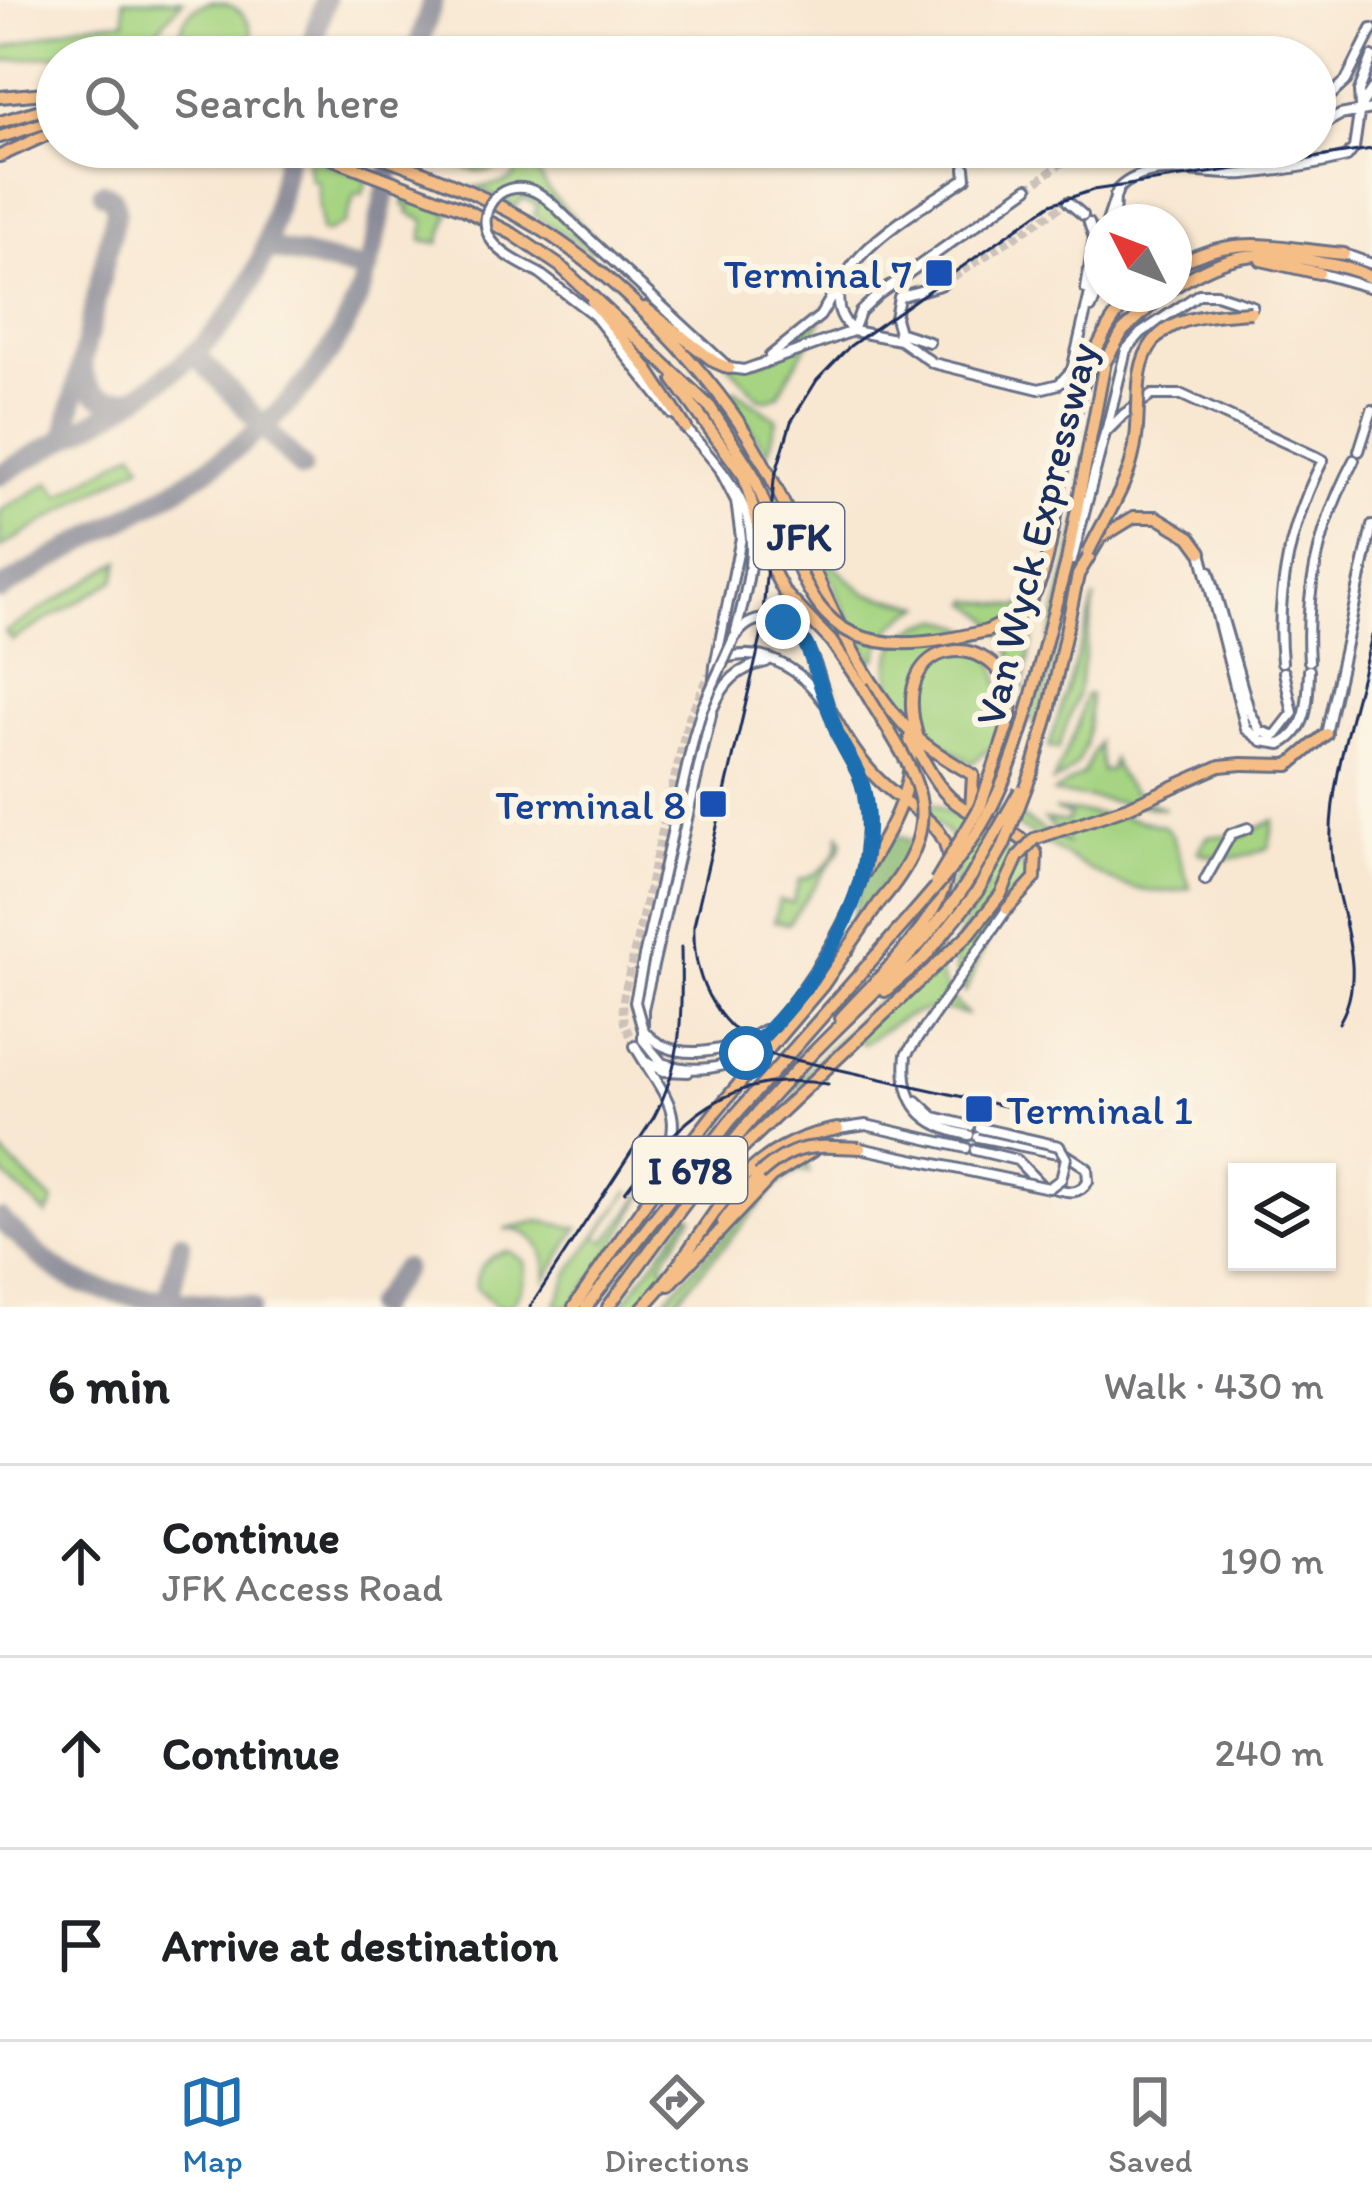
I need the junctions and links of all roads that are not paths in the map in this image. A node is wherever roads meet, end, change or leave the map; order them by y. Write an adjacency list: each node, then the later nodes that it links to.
1 (1372, 29): 4 (street)
2 (1372, 57): 7 (street)
3 (1372, 89): 7 (street)
4 (1336, 90)
5 (36, 94): 6 (highway)
6 (0, 97)
7 (1360, 109): 8 (street); 10 (street); 16 (street)
8 (1372, 109)
9 (36, 111): 11 (highway)
10 (1336, 117)
11 (0, 122)
12 (36, 126): 13 (highway)
13 (0, 137)
14 (36, 140): 15 (highway)
15 (0, 156)
16 (1336, 159)
17 (357, 168): 28 (highway)
18 (408, 168): 33 (highway, JFK)
19 (965, 168): 40 (street)
20 (1280, 168): 23 (street)
21 (1028, 188): 40 (street)
22 (1068, 202): 38 (street)
23 (1113, 204)
24 (1344, 254): 25 (highway); 26 (street)
25 (1192, 258)
26 (1372, 264)
27 (1319, 273): 30 (highway); 31 (street)
28 (571, 275): 39 (highway); 47 (highway)
29 (1192, 277): 31 (highway)
30 (1192, 278)
31 (1372, 283)
32 (943, 284): 41 (street)
33 (614, 285): 45 (highway); 61 (highway, JFK)
34 (832, 296): 44 (street)
35 (1252, 310): 48 (street); 52 (highway, Van Wyck Expressway, bridge)
36 (1116, 312): 39 (highway, bridge)
37 (1144, 312): 58 (highway, Van Wyck Expressway / I 678)
38 (1088, 314): 42 (street)
39 (620, 319): 82 (highway, bridge)
40 (853, 331): 42 (street); 44 (street)
41 (899, 332): 42 (street); 43 (street)
42 (878, 333)
43 (928, 342)
44 (759, 364): 45 (street)
45 (730, 368): 47 (street, bridge)
46 (1372, 410): 57 (street)
47 (686, 428): 49 (street)
48 (1105, 433): 58 (street); 63 (street)
49 (721, 472): 53 (street); 55 (street)
50 (1372, 526): 62 (street)
51 (1201, 552): 52 (highway); 57 (street); 63 (street)
52 (1088, 553): 64 (highway, Van Wyck Expressway / I 678)
53 (734, 638): 55 (street, bridge); 59 (street)
54 (771, 661): 55 (street); 59 (street); 60 (street)
55 (719, 666): 56 (street); 60 (street); 72 (street, bridge)
56 (709, 675)
57 (1307, 696): 63 (street)
58 (1028, 707): 69 (highway, Van Wyck Expressway / I 678, bridge)
59 (829, 709): 67 (street); 76 (highway)
60 (711, 716): 75 (street)
61 (910, 733): 65 (highway); 65 (highway, JFK); 67 (highway); 69 (highway, bridge)
62 (1327, 734): 83 (highway, bridge)
63 (1275, 736)
64 (1032, 772): 71 (highway, Van Wyck Expressway / I 678, bridge); 71 (highway, bridge)
65 (971, 812): 70 (highway)
66 (1249, 828): 68 (street)
67 (864, 873): 72 (street)
68 (1205, 880)
69 (922, 904): 87 (highway, Van Wyck Expressway / I 678, bridge)
70 (1007, 909): 77 (street)
71 (867, 1002): 76 (highway, Van Wyck Expressway / I 678)
72 (770, 1026): 75 (street)
73 (635, 1046): 74 (street)
74 (643, 1060): 75 (street); 82 (street)
75 (707, 1068)
76 (779, 1088): 83 (highway, Van Wyck Expressway / I 678)
77 (911, 1093): 79 (street); 79 (street)
78 (838, 1129): 80 (street); 81 (street); 85 (highway)
79 (974, 1132): 80 (street, bridge); 81 (street)
80 (855, 1146): 81 (street); 84 (highway); 84 (highway, bridge)
81 (1040, 1184)
82 (653, 1192): 86 (highway)
83 (691, 1196): 88 (highway, Van Wyck Expressway / I 678)
84 (712, 1240): 85 (highway)
85 (658, 1292): 89 (highway)
86 (574, 1307)
87 (586, 1307)
88 (608, 1307)
89 (643, 1307)

